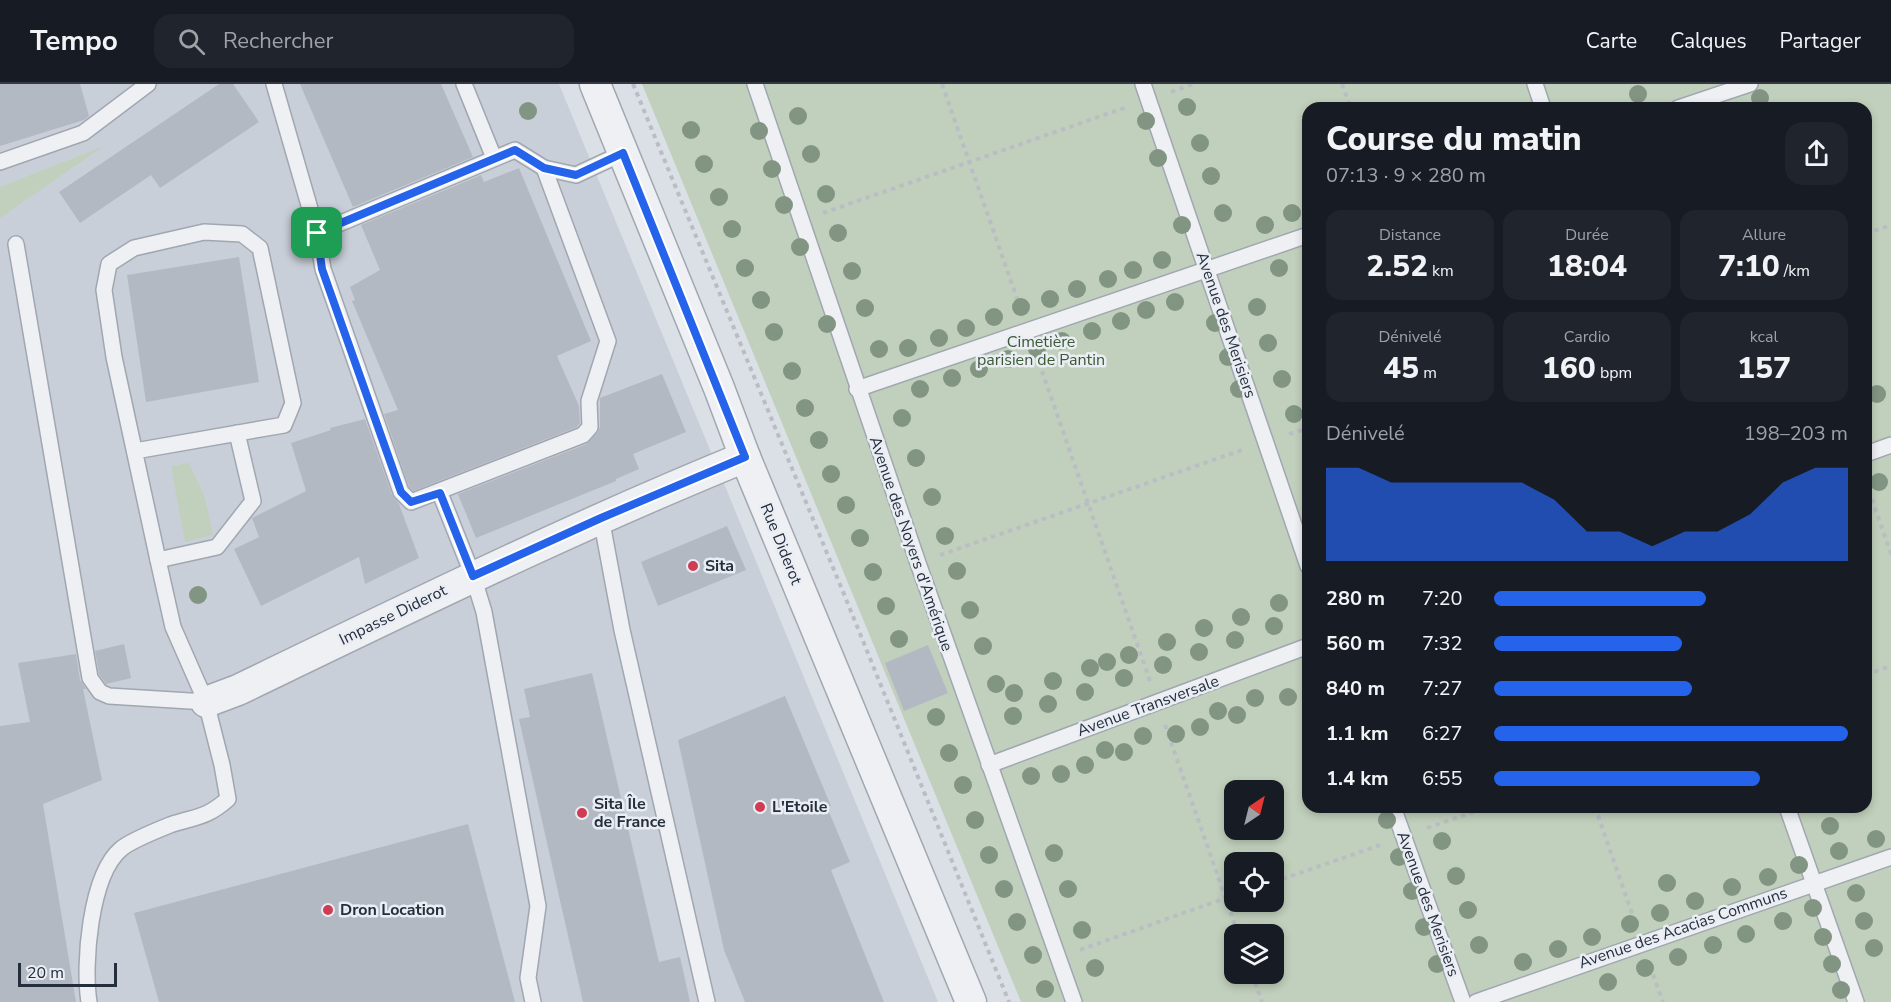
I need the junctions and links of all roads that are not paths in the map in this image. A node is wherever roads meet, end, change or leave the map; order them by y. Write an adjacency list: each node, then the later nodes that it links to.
1 (148, 84): 13 (lane)
2 (274, 84): 15 (lane)
3 (464, 84): 12 (lane)
4 (595, 84): 11 (street, Rue Diderot)
5 (755, 84): 19 (lane, Avenue des Noyers d'Amérique)
6 (1143, 84): 18 (lane, Avenue des Merisiers)
7 (1535, 84): 9 (lane)
8 (1750, 84): 10 (lane)
9 (1541, 102)
10 (1696, 102)
11 (623, 153): 14 (lane); 24 (street, Rue Diderot)
12 (494, 158): 14 (lane); 15 (lane)
13 (0, 162)
14 (544, 168): 25 (lane)
15 (317, 233): 25 (lane)
16 (1302, 237): 18 (lane)
17 (16, 244): 31 (lane)
18 (1207, 270): 19 (lane); 27 (lane, Avenue des Merisiers)
19 (857, 389): 32 (lane, Avenue des Noyers d'Amérique)
20 (237, 433): 22 (lane); 22 (lane); 28 (lane)
21 (1891, 445): 23 (lane)
22 (135, 451): 28 (lane)
23 (1872, 452)
24 (745, 457): 26 (street, Impasse Diderot); 40 (street, Rue Diderot)
25 (440, 493): 29 (lane)
26 (601, 518): 29 (street, Impasse Diderot); 39 (lane)
27 (1302, 548)
28 (158, 560): 31 (lane)
29 (473, 576): 31 (street, Impasse Diderot); 38 (lane)
30 (1302, 648): 32 (lane, Avenue Transversale)
31 (206, 702): 37 (lane)
32 (988, 765): 41 (lane, Avenue des Noyers d'Amérique)
33 (1395, 813): 42 (lane, Avenue des Merisiers)
34 (1789, 813): 36 (lane)
35 (1891, 856): 36 (lane, Avenue des Acacias Communs)
36 (1814, 882): 43 (lane, Avenue des Acacias Communs); 44 (lane)
37 (89, 1002)
38 (533, 1002)
39 (707, 1002)
40 (971, 1002)
41 (1074, 1002)
42 (1463, 1002)
43 (1476, 1002)
44 (1856, 1002)

